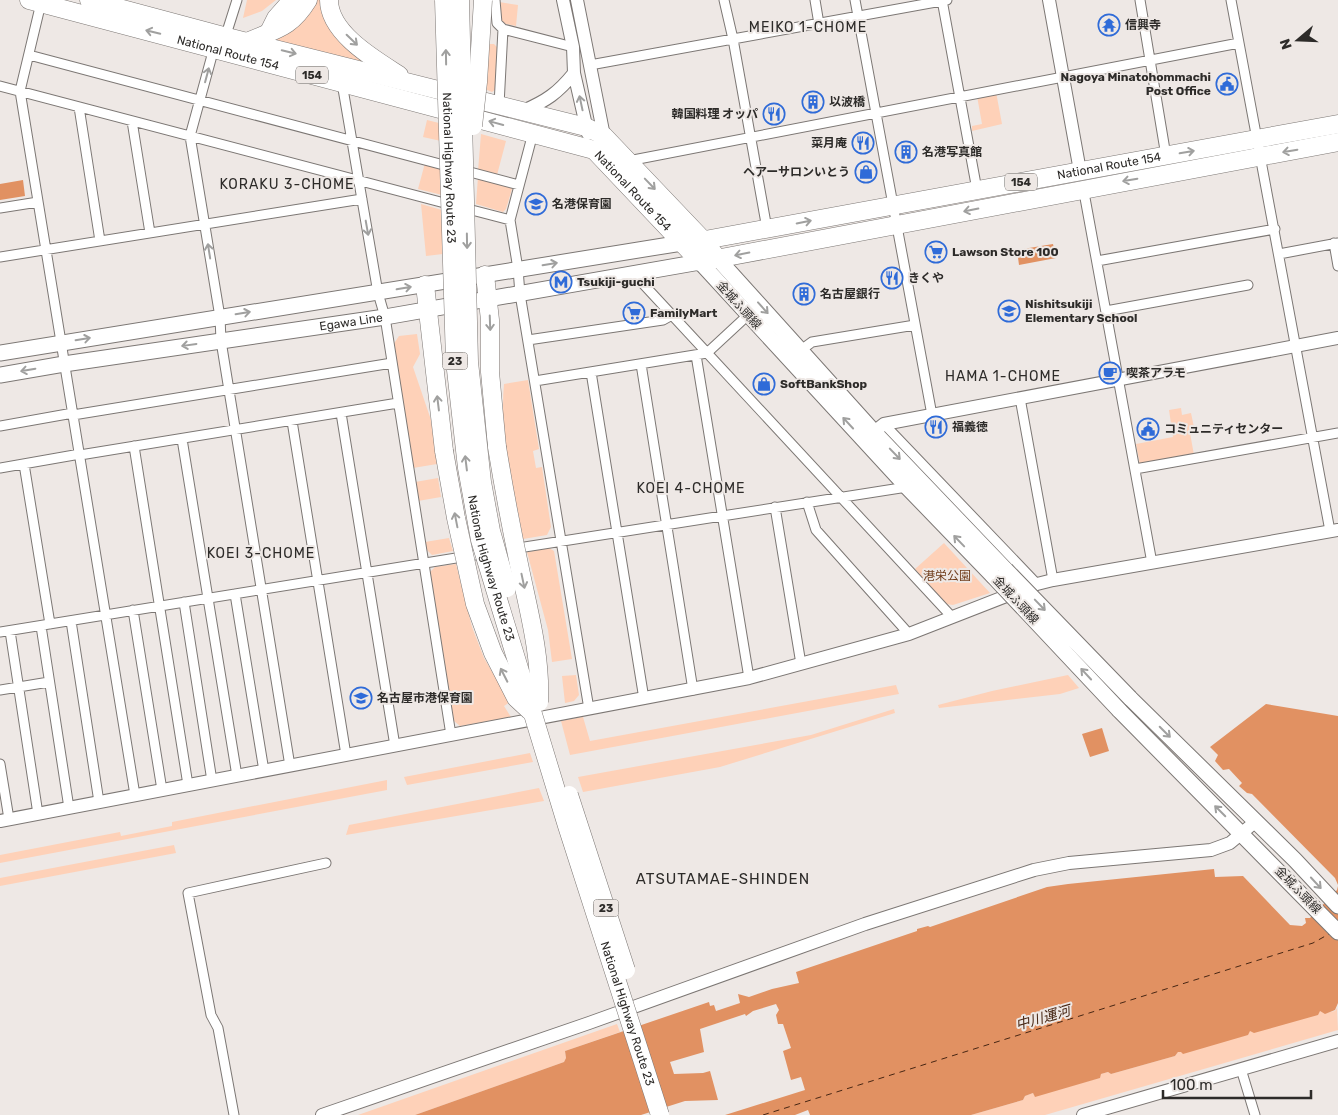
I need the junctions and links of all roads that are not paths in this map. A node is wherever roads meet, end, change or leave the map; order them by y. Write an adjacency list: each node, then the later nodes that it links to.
1 (237, 0): 27 (street)
2 (292, 0): 25 (highway)
3 (308, 0): 25 (highway)
4 (329, 0): 37 (highway, one-way to 37)
5 (438, 0): 23 (highway, 23, bridge)
6 (444, 0): 23 (highway, National Highway Route 23 / 23, bridge)
7 (460, 0): 60 (highway, National Highway Route 23 / 23, bridge)
8 (483, 0): 60 (highway, 23, bridge)
9 (495, 0): 24 (street)
10 (563, 0): 30 (street)
11 (577, 0): 33 (street)
12 (724, 0): 26 (street)
13 (814, 0): 22 (street)
14 (855, 0): 21 (street)
15 (944, 0): 21 (street); 40 (street)
16 (1049, 0): 35 (street)
17 (1140, 0): 32 (street)
18 (1231, 0): 29 (street)
19 (94, 1): 27 (highway, National Route 154 / 154)
20 (35, 2): 27 (highway, National Route 154 / 154, one-way to 20); 31 (street)
21 (858, 16): 22 (street); 45 (street)
22 (819, 24): 26 (street)
23 (445, 25): 170 (highway, National Highway Route 23 / 23, one-way to 23, bridge)
24 (503, 29): 30 (street); 42 (street)
25 (268, 32): 28 (highway)
26 (732, 39): 33 (street); 51 (street)
27 (220, 42): 28 (highway, National Route 154 / 154); 36 (highway, National Route 154 / 154); 41 (street, one-way to 27)
28 (247, 42): 37 (highway, National Route 154 / 154, one-way to 37)
29 (1239, 43): 32 (street); 55 (street)
30 (573, 47): 34 (street)
31 (29, 55): 39 (street); 41 (street)
32 (1150, 60): 35 (street); 56 (street)
33 (590, 65): 54 (street)
34 (574, 73): 44 (street); 48 (street, one-way to 34)
35 (1063, 77): 40 (street); 58 (street)
36 (342, 83): 49 (highway, National Route 154 / 154, one-way to 36); 52 (street)
37 (412, 83): 42 (highway, National Route 154 / 154)
38 (0, 86): 39 (street)
39 (20, 91): 43 (street); 65 (street)
40 (960, 97): 45 (street); 63 (street)
41 (200, 100): 50 (street); 52 (street)
42 (499, 105): 44 (highway, National Route 154 / 154)
43 (79, 107): 46 (street); 74 (street)
44 (523, 111): 48 (highway, National Route 154 / 154)
45 (876, 113): 51 (street); 66 (street)
46 (132, 121): 50 (street); 73 (street)
47 (1338, 124): 55 (highway, National Route 154 / 154)
48 (586, 127): 54 (highway, National Route 154 / 154)
49 (533, 133): 54 (highway, National Route 154 / 154); 61 (street)
50 (190, 136): 59 (street); 69 (street)
51 (750, 138): 57 (street); 71 (street)
52 (353, 141): 59 (street); 61 (street)
53 (1338, 142): 55 (highway, National Route 154 / 154, one-way to 55)
54 (599, 143): 57 (highway, National Route 154 / 154); 76 (highway, National Route 154 / 154)
55 (1259, 148): 56 (highway, National Route 154 / 154, one-way to 55); 62 (highway, National Route 154 / 154, one-way to 62); 72 (street)
56 (1166, 156): 58 (highway, National Route 154 / 154)
57 (627, 162): 75 (highway, National Route 154 / 154, one-way to 75)
58 (1080, 171): 62 (street); 63 (highway, National Route 154 / 154)
59 (359, 180): 64 (street); 68 (street)
60 (466, 182): 170 (highway, National Highway Route 23 / 23, one-way to 170, bridge)
61 (519, 185): 68 (street)
62 (1084, 189): 70 (highway, National Route 154 / 154, one-way to 70); 82 (street)
63 (977, 190): 66 (highway, National Route 154 / 154)
64 (362, 198): 69 (street); 90 (street, one-way to 90)
65 (38, 202): 67 (street); 78 (street)
66 (892, 205): 70 (street); 71 (highway, National Route 154 / 154, one-way to 66)
67 (0, 208)
68 (510, 220): 85 (street)
69 (205, 224): 73 (street); 97 (street, one-way to 69)
70 (897, 224): 81 (highway, National Route 154 / 154, one-way to 81); 99 (street)
71 (767, 229): 75 (highway, National Route 154 / 154)
72 (1275, 229): 79 (street); 82 (street)
73 (150, 233): 74 (street)
74 (100, 241): 78 (street)
75 (704, 241): 76 (highway, National Route 154 / 154); 81 (highway, National Route 154 / 154)
76 (682, 243): 83 (highway, National Route 154 / 154); 85 (main road, Egawa Line, one-way to 76)
77 (1336, 243): 79 (street); 84 (street)
78 (46, 250): 80 (street); 103 (street)
79 (1279, 254): 104 (street)
80 (0, 257)
81 (718, 258): 83 (highway, National Route 154 / 154); 105 (main road, 金城ふ頭線, one-way to 105)
82 (1097, 261): 94 (street)
83 (700, 262): 86 (main road, Egawa Line); 96 (main road, 金城ふ頭線)
84 (1338, 266)
85 (518, 269): 87 (main road, Egawa Line); 91 (street)
86 (633, 273): 91 (main road, Egawa Line); 95 (street)
87 (485, 275): 88 (main road, Egawa Line); 92 (highway, 23)
88 (425, 285): 90 (main road, Egawa Line, one-way to 88); 93 (highway, 23)
89 (1248, 285): 94 (street)
90 (378, 293): 97 (main road, Egawa Line, one-way to 90); 98 (street)
91 (520, 294): 92 (main road, Egawa Line); 101 (street)
92 (488, 299): 93 (main road, Egawa Line); 170 (highway, 23, one-way to 170, bridge)
93 (428, 309): 98 (main road, Egawa Line); 170 (highway, 23, one-way to 93, bridge)
94 (1106, 311): 114 (street)
95 (672, 315): 101 (street); 107 (street)
96 (748, 315): 107 (street); 134 (main road, 金城ふ頭線, one-way to 96)
97 (220, 317): 102 (street); 103 (main road, Egawa Line, one-way to 97)
98 (385, 317): 102 (main road, Egawa Line); 109 (street)
99 (915, 325): 105 (street); 121 (street)
100 (1338, 338): 104 (street)
101 (528, 340): 115 (street)
102 (221, 341): 110 (main road, Egawa Line, one-way to 110); 116 (street)
103 (61, 342): 106 (main road, Egawa Line); 110 (street)
104 (1296, 346): 114 (street); 127 (street)
105 (801, 350): 124 (main road, 金城ふ頭線)
106 (0, 353)
107 (707, 353): 108 (street); 135 (street)
108 (696, 355): 111 (street); 138 (street)
109 (392, 363): 116 (street); 118 (street)
110 (64, 364): 113 (main road, Egawa Line, one-way to 113); 120 (street)
111 (641, 364): 112 (street); 139 (street)
112 (591, 372): 115 (street); 141 (street)
113 (0, 375)
114 (1118, 379): 117 (street); 133 (street)
115 (535, 381): 142 (street)
116 (230, 389): 120 (street); 125 (street)
117 (1020, 398): 121 (street); 148 (street)
118 (398, 403): 119 (street); 143 (street)
119 (341, 413): 122 (street); 145 (street)
120 (73, 414): 123 (street); 130 (street)
121 (932, 414): 124 (street)
122 (292, 421): 125 (street); 147 (street)
123 (0, 426)
124 (879, 428): 146 (main road, 金城ふ頭線, one-way to 146); 149 (street)
125 (236, 430): 128 (street); 150 (street)
126 (1338, 433): 127 (street)
127 (1313, 438): 133 (street); 140 (street)
128 (182, 439): 129 (street); 152 (street)
129 (134, 446): 130 (street); 154 (street)
130 (80, 455): 131 (street); 156 (street)
131 (24, 464): 132 (street); 159 (street)
132 (0, 468)
133 (1135, 469): 144 (street)
134 (907, 487): 135 (street); 146 (main road, 金城ふ頭線, one-way to 134)
135 (840, 497): 136 (street); 157 (street)
136 (807, 502): 137 (street); 162 (street)
137 (776, 507): 138 (street); 163 (street)
138 (722, 516): 139 (street); 164 (street)
139 (667, 524): 141 (street); 168 (street)
140 (1334, 531): 144 (street)
141 (617, 532): 142 (street); 169 (street)
142 (562, 541): 143 (street); 171 (street)
143 (424, 563): 145 (street); 172 (street)
144 (1152, 563): 148 (street)
145 (367, 572): 147 (street); 173 (street)
146 (1000, 573): 187 (main road, 金城ふ頭線, one-way to 187, bridge); 188 (main road, 金城ふ頭線, one-way to 146, bridge)
147 (318, 580): 150 (street); 174 (street)
148 (1053, 580): 149 (street)
149 (1037, 584): 157 (street)
150 (262, 590): 151 (street); 176 (street)
151 (235, 594): 152 (street); 177 (street)
152 (209, 598): 153 (street); 178 (street)
153 (184, 602): 154 (street); 179 (street)
154 (159, 606): 155 (street); 180 (street)
155 (133, 610): 156 (street); 181 (street)
156 (106, 615): 158 (street); 182 (street)
157 (952, 617): 162 (street)
158 (71, 621): 159 (street); 183 (street)
159 (45, 625): 160 (street); 165 (street)
160 (10, 631): 161 (street); 166 (street)
161 (0, 632)
162 (909, 634): 163 (street)
163 (801, 664): 164 (street)
164 (749, 678): 168 (street)
165 (49, 682): 166 (street); 184 (street)
166 (19, 687): 167 (street); 185 (street)
167 (0, 690)
168 (693, 690): 169 (street)
169 (644, 699): 171 (street)
170 (536, 707): 196 (highway, National Highway Route 23 / 23, bridge); 197 (highway, National Highway Route 23 / 23, bridge)
171 (589, 709): 172 (street)
172 (451, 736): 173 (street)
173 (395, 746): 174 (street)
174 (346, 755): 176 (street)
175 (0, 764): 186 (street)
176 (290, 766): 177 (street)
177 (264, 771): 178 (street)
178 (237, 776): 179 (street)
179 (212, 781): 180 (street)
180 (188, 785): 181 (street)
181 (162, 790): 182 (street)
182 (135, 795): 183 (street)
183 (99, 802): 184 (street)
184 (69, 808): 185 (street)
185 (38, 814): 186 (street)
186 (4, 820)
187 (1254, 822): 188 (street); 190 (main road, 金城ふ頭線, one-way to 190)
188 (1242, 833): 191 (main road, 金城ふ頭線); 195 (street)
189 (326, 863): 194 (street)
190 (1338, 906)
191 (1338, 932)
192 (1338, 1041): 193 (street)
193 (1241, 1069): 198 (street); 199 (street)
194 (234, 1115)
195 (322, 1115)
196 (660, 1115)
197 (673, 1115)
198 (1083, 1115)
199 (1254, 1115)

